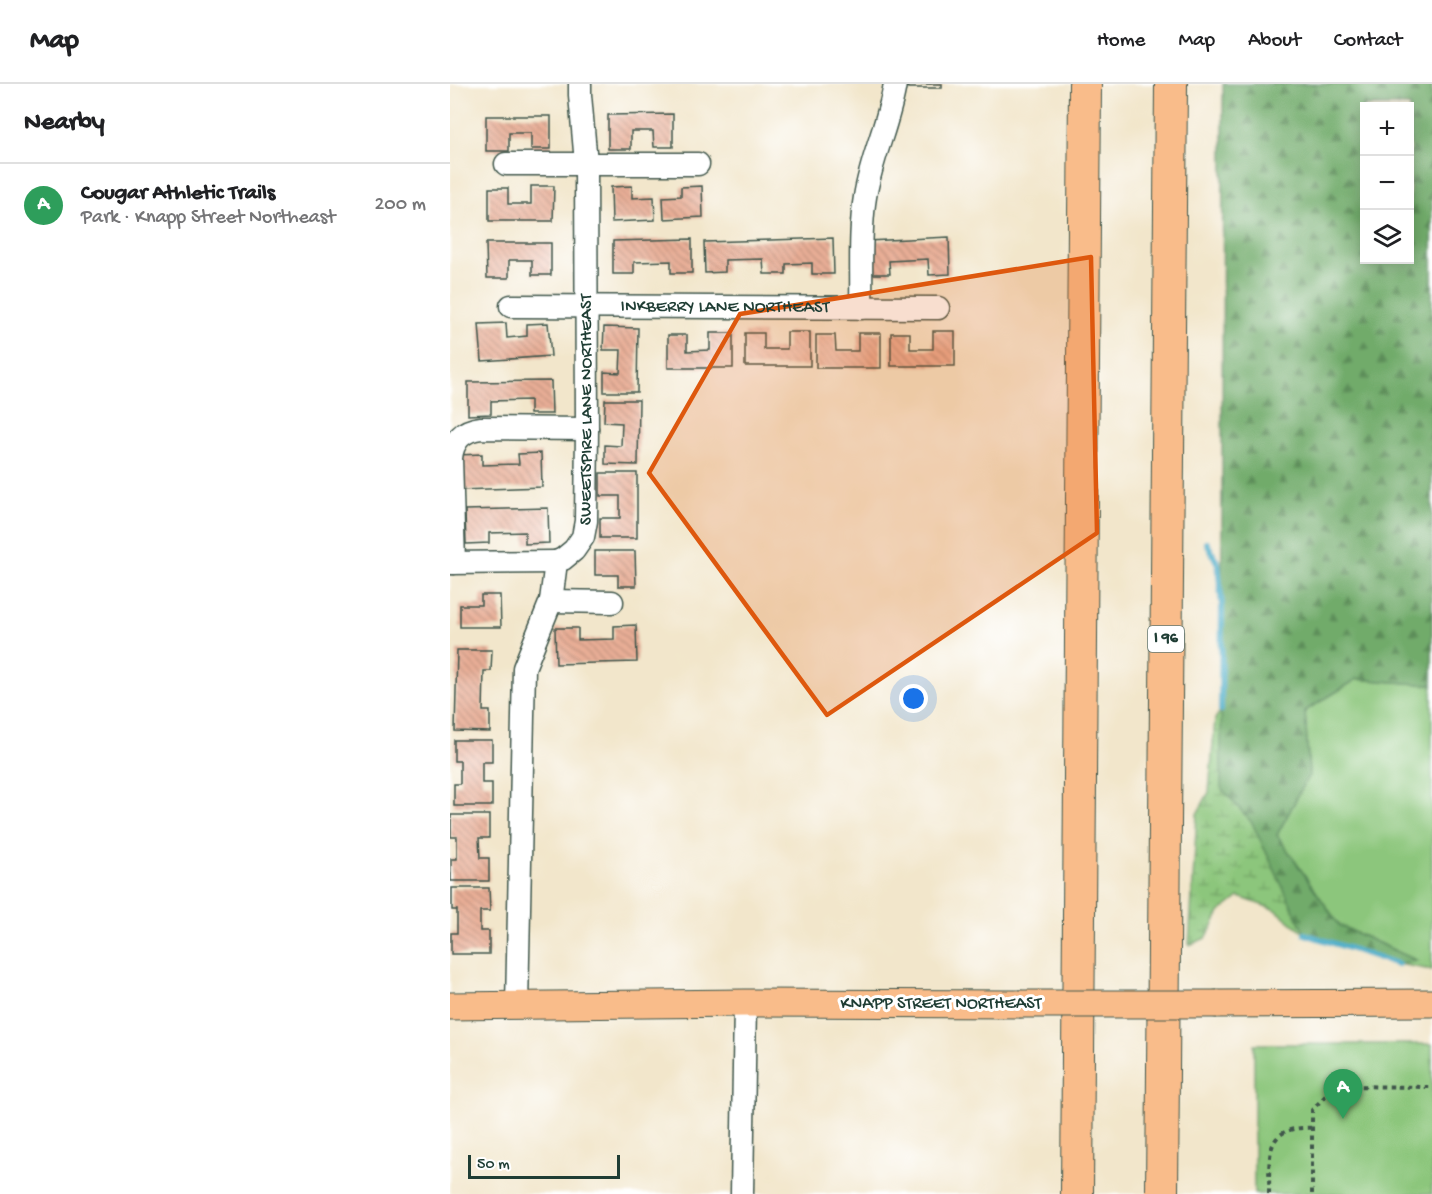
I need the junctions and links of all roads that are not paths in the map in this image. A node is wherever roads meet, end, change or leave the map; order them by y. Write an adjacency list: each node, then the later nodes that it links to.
1 (580, 84): 5 (street, SWEETSPIRE LANE NORTHEAST)
2 (895, 84): 10 (street)
3 (1085, 84): 22 (highway)
4 (1171, 84): 23 (highway, I 96)
5 (586, 163): 6 (street); 7 (street); 9 (street, SWEETSPIRE LANE NORTHEAST)
6 (506, 164)
7 (698, 164)
8 (512, 306): 9 (street, INKBERRY LANE NORTHEAST)
9 (587, 307): 10 (street, INKBERRY LANE NORTHEAST); 12 (street, SWEETSPIRE LANE NORTHEAST)
10 (861, 308): 11 (street, INKBERRY LANE NORTHEAST)
11 (938, 308)
12 (587, 429): 13 (street, SWEETSPIRE LANE NORTHEAST); 14 (street)
13 (556, 562): 14 (street); 15 (street)
14 (452, 563)
15 (551, 601): 16 (street); 20 (street)
16 (612, 602)
17 (745, 1003): 18 (main road, KNAPP STREET NORTHEAST, bridge); 20 (main road, KNAPP STREET NORTHEAST); 21 (street)
18 (1432, 1003)
19 (450, 1006): 20 (main road, KNAPP STREET NORTHEAST)
20 (517, 1006)
21 (742, 1194)
22 (1077, 1194)
23 (1162, 1194)

